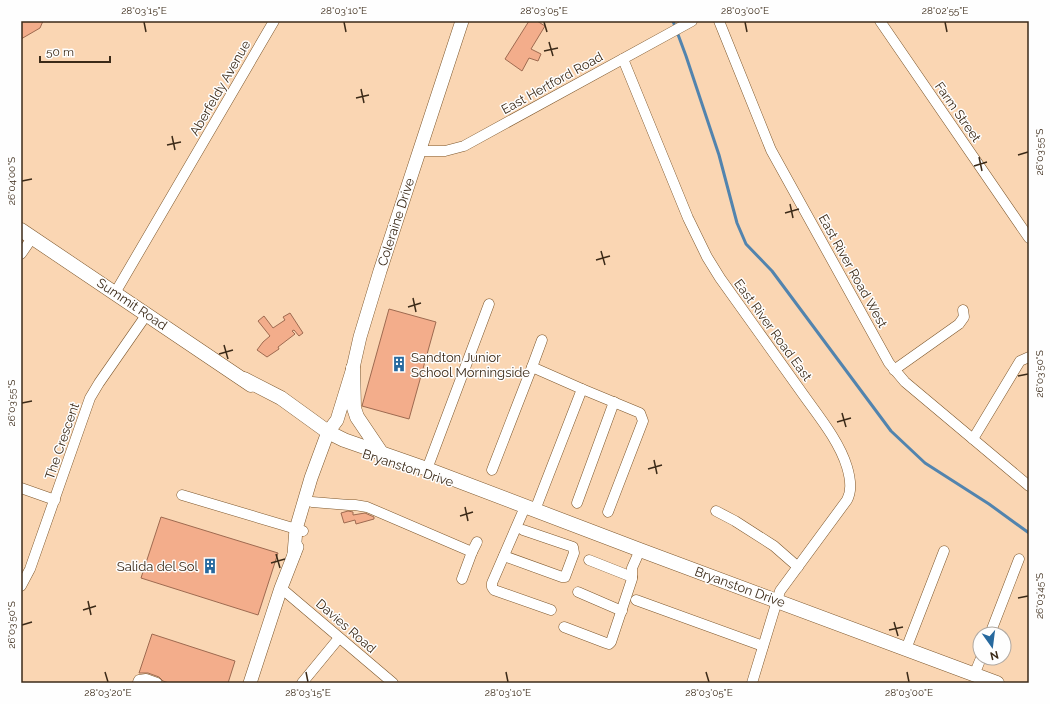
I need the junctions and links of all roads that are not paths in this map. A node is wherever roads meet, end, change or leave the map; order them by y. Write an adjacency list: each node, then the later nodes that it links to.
1 (274, 21): 11 (street, Aberfeldy Avenue)
2 (462, 21): 7 (street, Coleraine Drive)
3 (691, 21): 6 (street, East Hertford Road)
4 (719, 21): 19 (street, East River Road West)
5 (880, 21): 9 (street, Farm Street)
6 (623, 59): 7 (street, East Hertford Road); 46 (street, East River Road East)
7 (420, 151): 17 (street, Coleraine Drive)
8 (27, 234): 10 (street); 11 (main road, Summit Road)
9 (1029, 238)
10 (21, 254)
11 (115, 293): 14 (main road, Summit Road)
12 (489, 304): 25 (street)
13 (963, 310): 19 (street)
14 (146, 314): 22 (main road, Summit Road); 31 (street, The Crescent)
15 (542, 340): 18 (street)
16 (1029, 357): 23 (street)
17 (353, 368): 22 (street, Coleraine Drive); 24 (main road)
18 (532, 368): 20 (street); 26 (street)
19 (894, 370): 23 (street, East River Road West)
20 (582, 389): 21 (street); 34 (street)
21 (614, 402): 32 (street); 36 (street)
22 (332, 435): 24 (main road, Bryanston Drive); 29 (main road, Bryanston Drive); 33 (street, Coleraine Drive)
23 (973, 439): 27 (street, East River Road West)
24 (382, 454): 25 (main road, Bryanston Drive)
25 (427, 469): 29 (main road, Bryanston Drive)
26 (492, 470)
27 (1029, 486)
28 (21, 488): 31 (street)
29 (483, 491): 34 (main road, Bryanston Drive)
30 (182, 495): 37 (street)
31 (55, 500): 49 (street, The Crescent)
32 (577, 503)
33 (308, 508): 37 (street, Coleraine Drive); 42 (street)
34 (530, 508): 40 (main road, Bryanston Drive); 43 (street)
35 (716, 511): 46 (street)
36 (608, 512)
37 (300, 530): 50 (street, Coleraine Drive)
38 (523, 530): 43 (street)
39 (477, 542): 42 (street)
40 (640, 550): 47 (street); 53 (main road, Bryanston Drive)
41 (944, 551): 60 (street)
42 (472, 552): 48 (street)
43 (504, 556): 54 (street)
44 (1019, 559): 56 (street)
45 (589, 560): 47 (street)
46 (798, 567): 53 (street, East River Road East)
47 (632, 577): 55 (street)
48 (462, 579)
49 (21, 586)
50 (281, 588): 58 (street, Davies Road); 65 (street, Coleraine Drive)
51 (578, 592): 55 (street)
52 (636, 600): 59 (street)
53 (776, 601): 59 (street, East River Road East); 60 (main road, Bryanston Drive)
54 (552, 610)
55 (622, 611): 57 (street)
56 (993, 626)
57 (564, 627)
58 (339, 638): 66 (street); 67 (street, Davies Road)
59 (764, 646): 68 (street, East River Road East)
60 (906, 649): 62 (main road, Bryanston Drive)
61 (978, 666): 62 (street)
62 (974, 675): 69 (main road, Bryanston Drive)
63 (138, 682): 64 (street)
64 (157, 683)
65 (250, 683)
66 (302, 683)
67 (393, 683)
68 (752, 683)
69 (997, 683)

